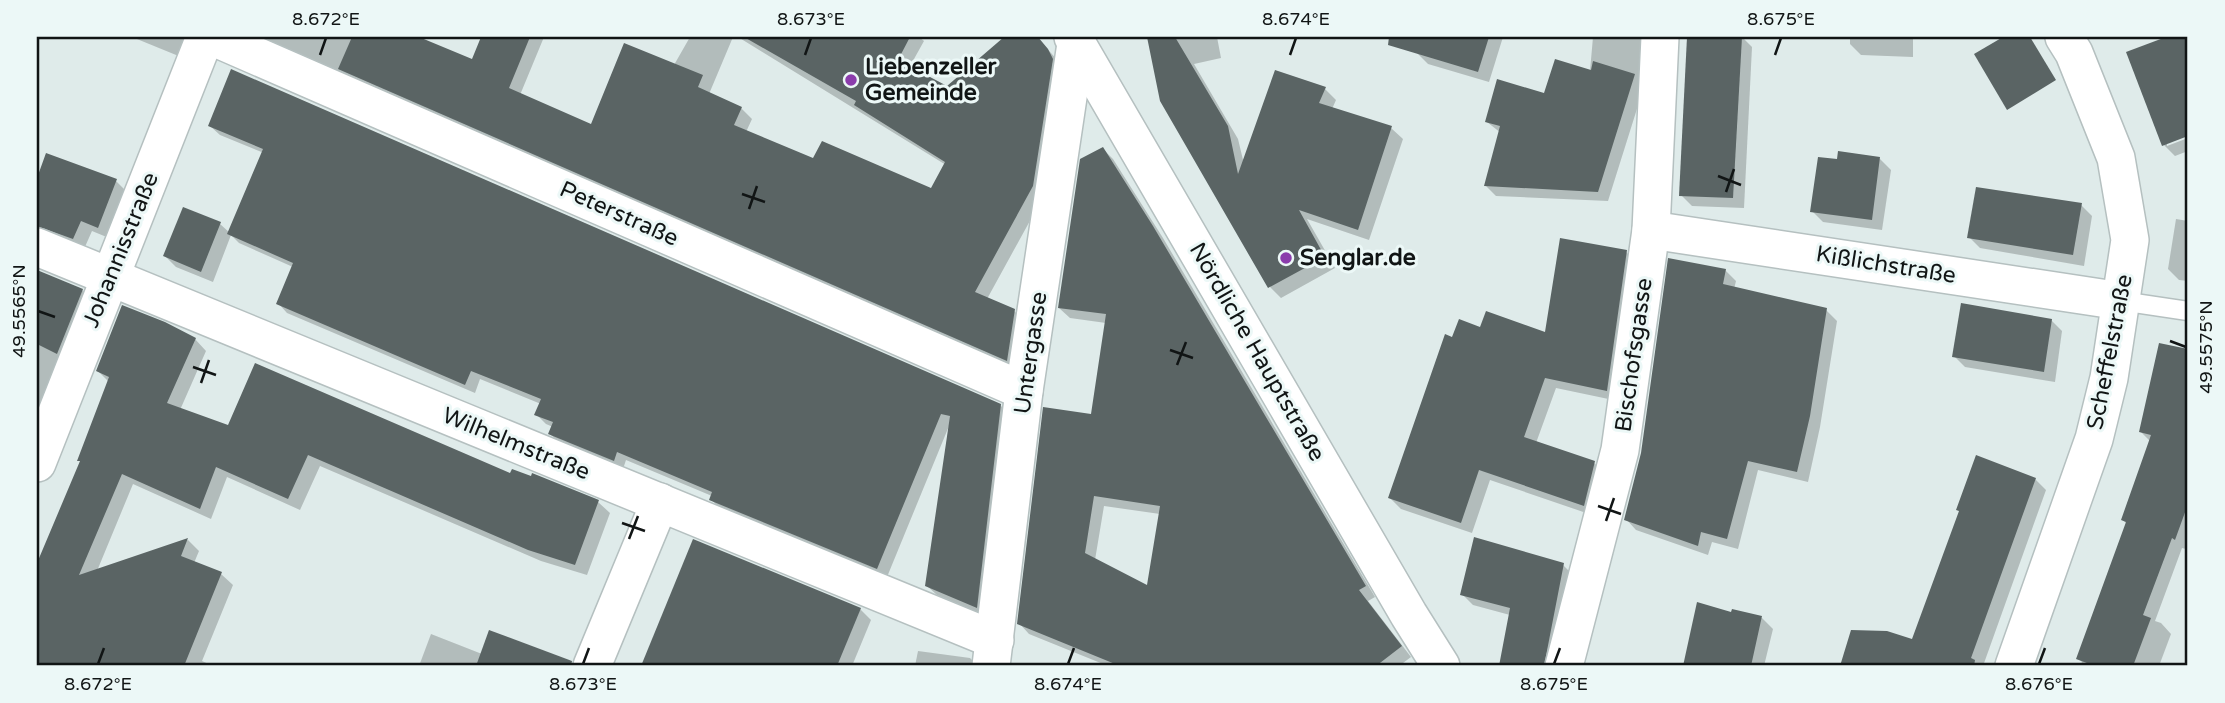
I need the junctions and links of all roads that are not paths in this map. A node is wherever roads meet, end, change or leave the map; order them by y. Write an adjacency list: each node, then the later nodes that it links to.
1 (205, 37): 8 (street, Johannisstraße)
2 (213, 37): 11 (street, Peterstraße)
3 (1660, 37): 6 (street, Bischofsgasse)
4 (2064, 37): 9 (street, Scheffelstraße)
5 (1076, 38): 11 (street, Untergasse); 16 (street, Nördliche Hauptstraße)
6 (1651, 230): 9 (street, Kißlichstraße); 17 (street, Bischofsgasse)
7 (37, 247): 8 (street, Wilhelmstraße)
8 (110, 278): 12 (street, Johannisstraße); 13 (street, Wilhelmstraße)
9 (2121, 301): 10 (lane); 18 (street, Scheffelstraße)
10 (2188, 310)
11 (1024, 391): 14 (street, Untergasse)
12 (37, 463)
13 (660, 502): 14 (street, Wilhelmstraße); 15 (street)
14 (993, 653)
15 (592, 666)
16 (1441, 666)
17 (1564, 666)
18 (2014, 666)

